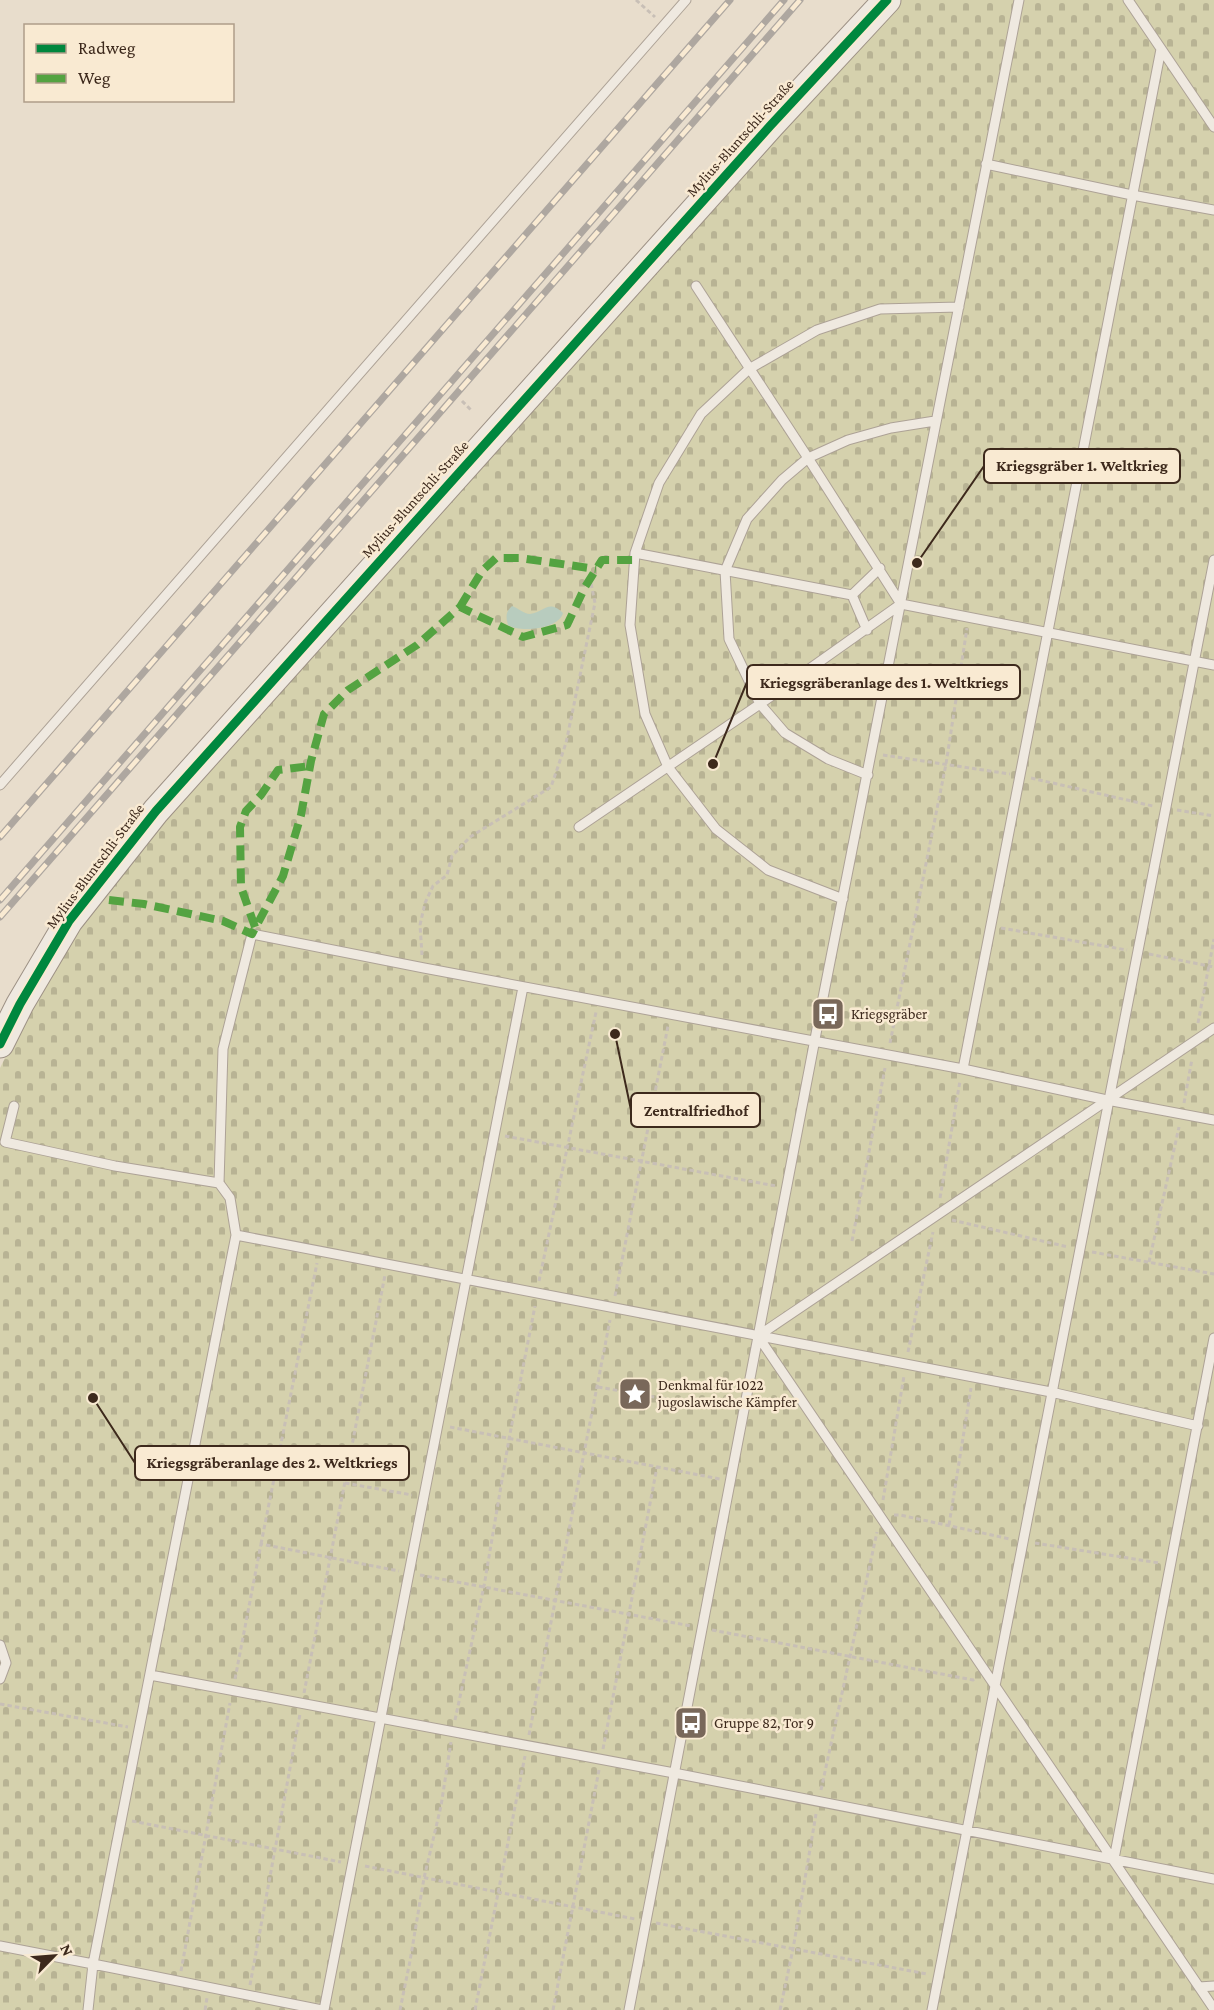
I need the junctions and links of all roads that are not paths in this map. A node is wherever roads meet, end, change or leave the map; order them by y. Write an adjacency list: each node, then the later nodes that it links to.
1 (686, 0): 28 (lane)
2 (887, 0): 34 (street, Mylius-Bluntschli-Straße)
3 (1019, 0): 7 (lane)
4 (1128, 0): 5 (lane)
5 (1161, 49): 6 (lane); 8 (lane)
6 (1214, 127)
7 (986, 164): 8 (lane); 11 (lane)
8 (1132, 195): 9 (lane); 22 (lane)
9 (1214, 210)
10 (696, 286): 12 (lane)
11 (959, 307): 12 (lane); 13 (lane)
12 (749, 369): 14 (lane); 15 (lane)
13 (935, 421): 14 (lane); 20 (lane)
14 (808, 458): 17 (lane); 18 (lane)
15 (635, 553): 18 (lane); 26 (lane)
16 (1214, 560): 23 (lane)
17 (880, 568): 19 (lane); 20 (lane)
18 (725, 571): 19 (lane); 25 (lane)
19 (852, 595): 21 (lane)
20 (901, 604): 21 (lane); 22 (lane); 27 (lane)
21 (867, 630): 25 (lane)
22 (1047, 633): 23 (lane); 35 (lane)
23 (1195, 661): 24 (lane); 36 (lane)
24 (1214, 665)
25 (760, 704): 26 (lane); 27 (lane)
26 (668, 767): 29 (lane); 30 (lane)
27 (868, 774): 30 (lane)
28 (0, 785)
29 (579, 827)
30 (843, 899): 33 (lane)
31 (523, 987): 33 (lane); 39 (lane); 41 (lane)
32 (1214, 1028): 36 (lane)
33 (815, 1042): 35 (lane); 42 (lane)
34 (0, 1044)
35 (963, 1069): 36 (lane)
36 (1107, 1100): 38 (lane); 42 (lane); 44 (lane)
37 (14, 1106): 39 (lane)
38 (1214, 1120)
39 (219, 1184): 40 (lane)
40 (236, 1235): 41 (lane); 47 (lane)
41 (466, 1280): 42 (lane); 50 (lane)
42 (758, 1336): 44 (lane); 49 (lane); 51 (lane)
43 (1214, 1338): 45 (lane)
44 (1051, 1392): 45 (lane); 49 (lane)
45 (1198, 1426): 53 (lane)
46 (1, 1649): 48 (lane)
47 (150, 1675): 50 (lane); 56 (lane)
48 (0, 1679)
49 (995, 1688): 52 (lane); 53 (lane)
50 (381, 1718): 51 (lane); 61 (lane)
51 (674, 1773): 52 (lane); 62 (lane)
52 (966, 1830): 53 (lane); 63 (lane)
53 (1114, 1859): 54 (lane); 58 (lane)
54 (1214, 1879)
55 (0, 1946): 56 (lane)
56 (93, 1964): 60 (lane); 61 (lane)
57 (1214, 1986): 58 (lane)
58 (1199, 1987): 59 (lane)
59 (1214, 2009)
60 (88, 2010)
61 (323, 2010)
62 (629, 2010)
63 (932, 2010)

